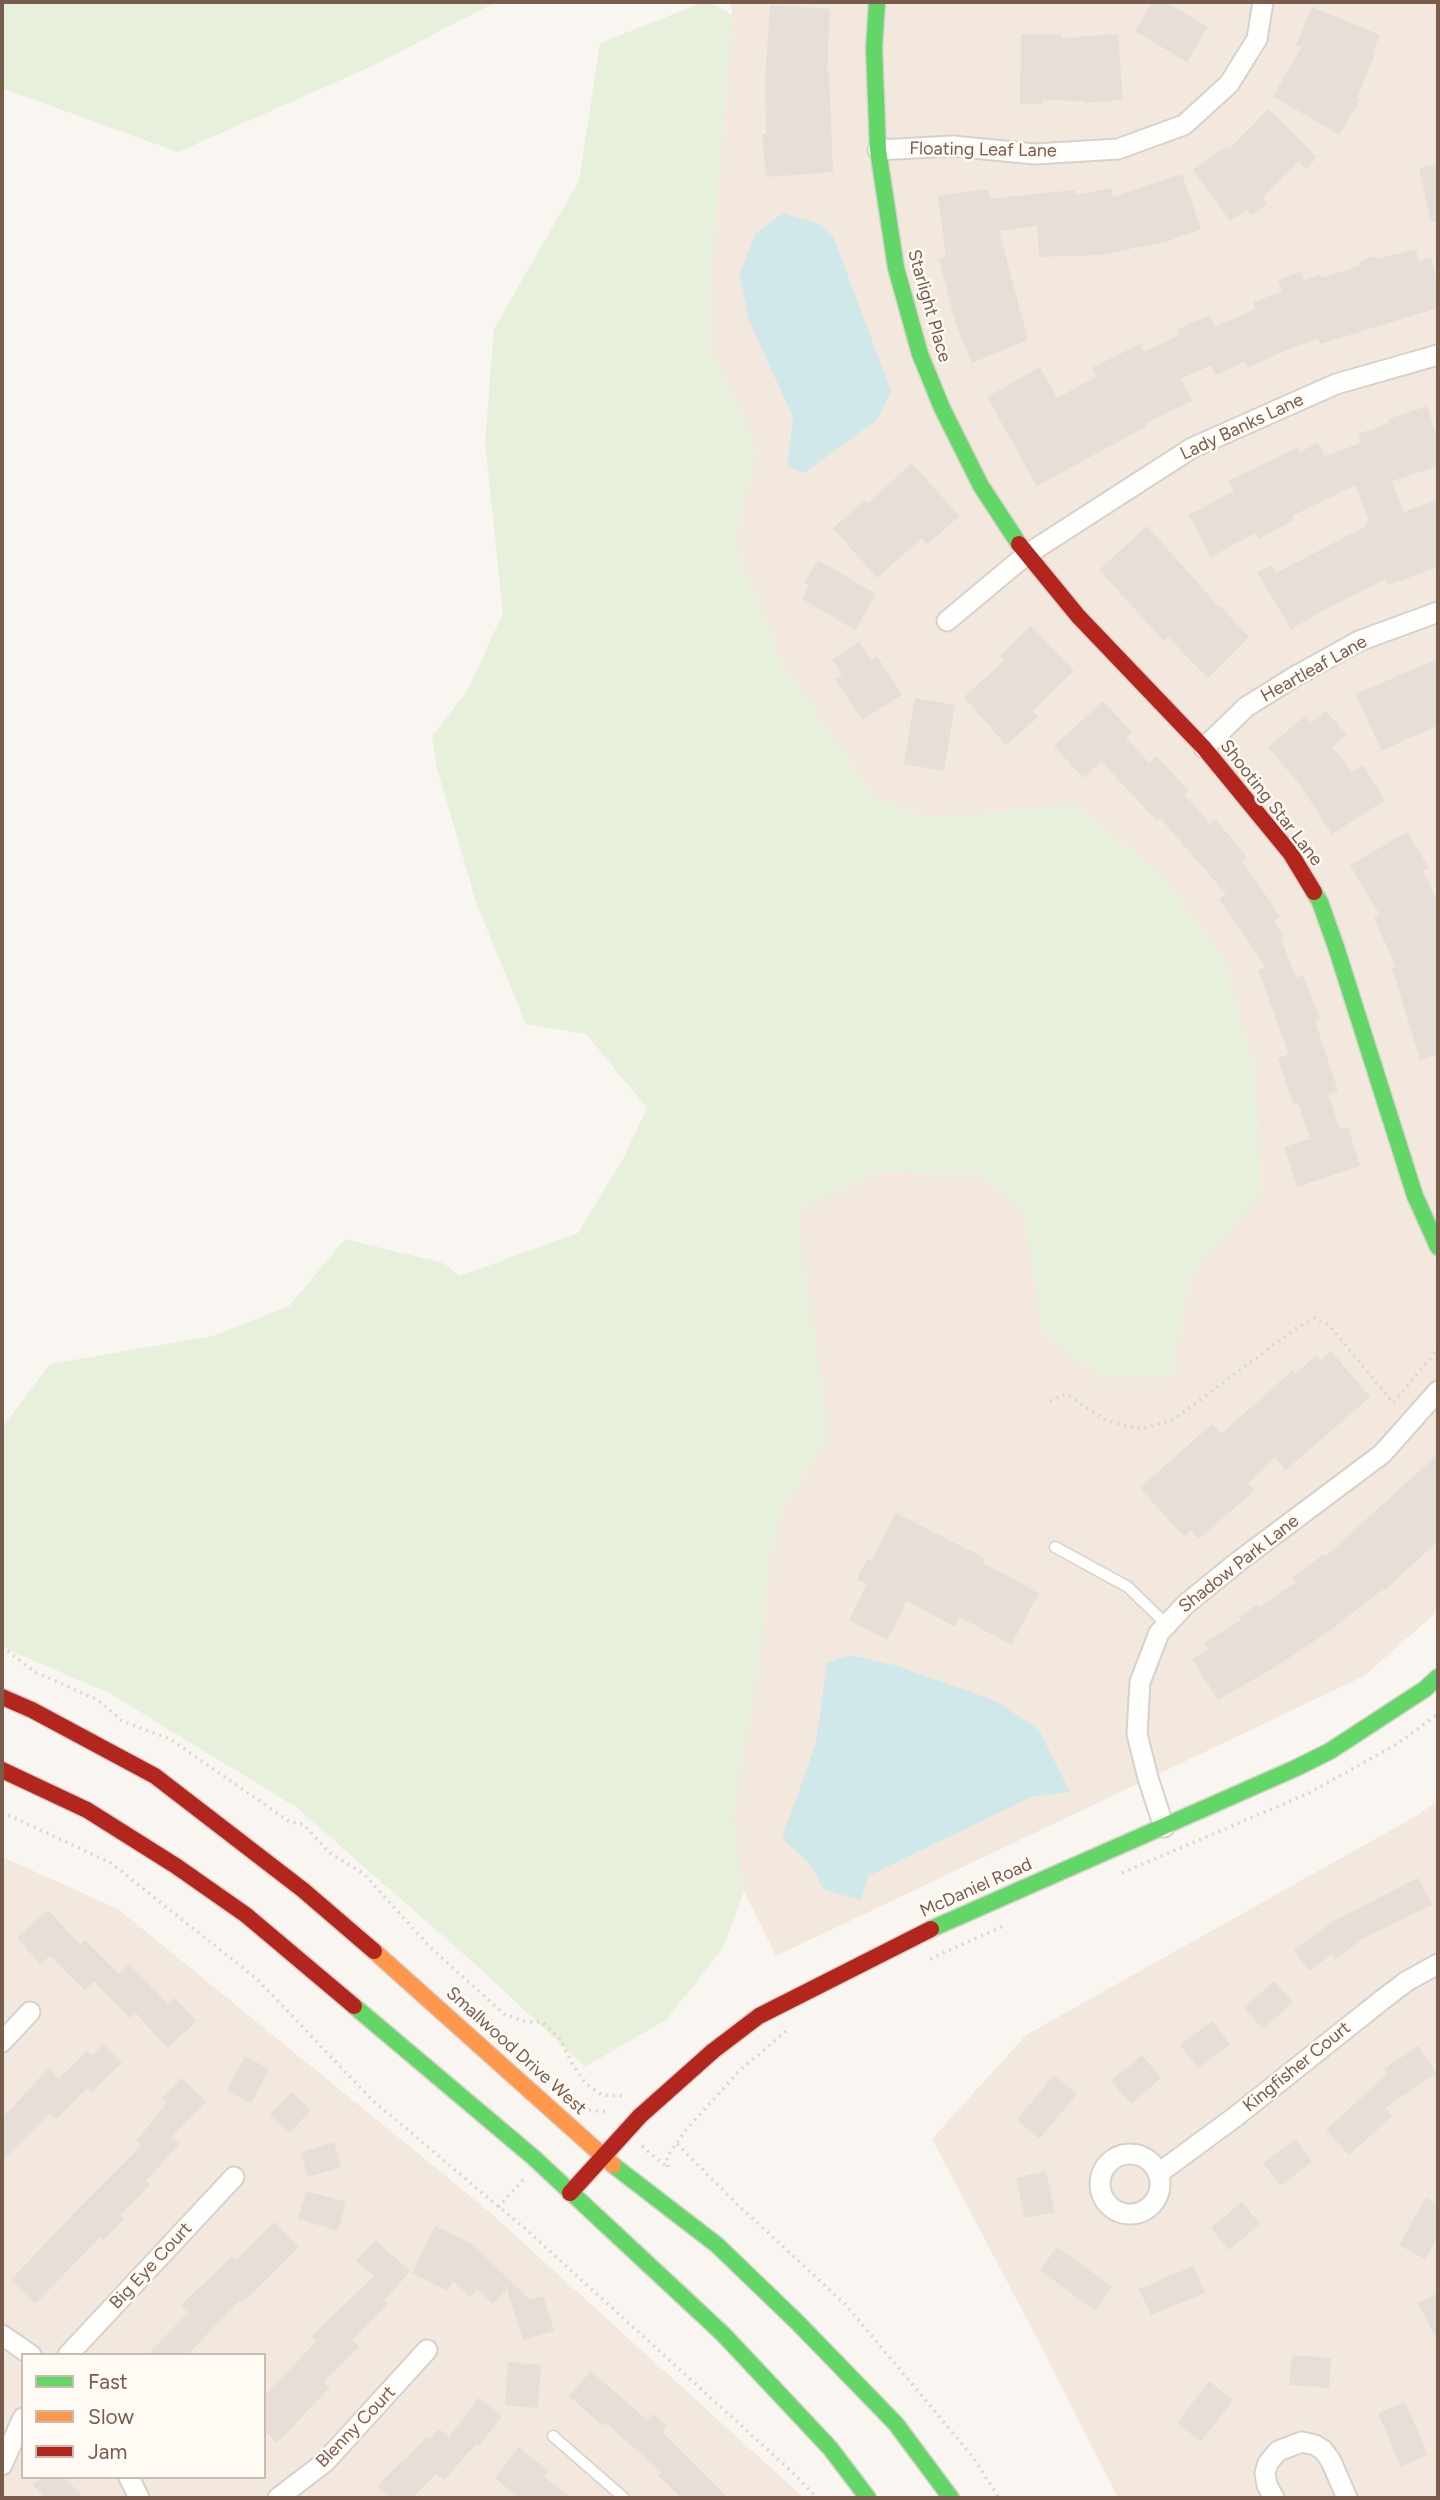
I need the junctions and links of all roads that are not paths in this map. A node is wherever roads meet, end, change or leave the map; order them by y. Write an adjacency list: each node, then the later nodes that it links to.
1 (877, 2): 3 (street, Starlight Place)
2 (1263, 2): 3 (street, Floating Leaf Lane)
3 (878, 150): 5 (street, Starlight Place)
4 (1438, 355): 5 (street, Lady Banks Lane)
5 (1026, 555): 7 (street, Lady Banks Lane); 8 (street, Shooting Star Lane)
6 (1438, 612): 8 (street, Heartleaf Lane)
7 (947, 621)
8 (1204, 748): 9 (street, Shooting Star Lane)
9 (1438, 1247)
10 (1438, 1391): 12 (street, Shadow Park Lane)
11 (1055, 1547): 12 (lane)
12 (1166, 1624): 16 (street, Shadow Park Lane)
13 (1438, 1677): 16 (street, McDaniel Road)
14 (2, 1697): 20 (street, Smallwood Drive West)
15 (2, 1770): 23 (street)
16 (1164, 1827): 20 (street, McDaniel Road)
17 (1438, 1964): 21 (street, Kingfisher Court)
18 (30, 2012): 19 (street)
19 (2, 2042)
20 (603, 2156): 23 (street, McDaniel Road); 36 (street, Smallwood Drive West)
21 (1159, 2173)
22 (234, 2177): 27 (street, Big Eye Court)
23 (570, 2193): 35 (street)
24 (2, 2335): 26 (street)
25 (427, 2350): 33 (street, Blenny Court)
26 (28, 2353)
27 (70, 2353)
28 (21, 2422): 30 (street)
29 (553, 2436): 34 (lane)
30 (2, 2465)
31 (130, 2479): 32 (street)
32 (139, 2498)
33 (278, 2498)
34 (625, 2498)
35 (868, 2498)
36 (951, 2498)
37 (1274, 2498): 38 (street)
38 (1348, 2498)

